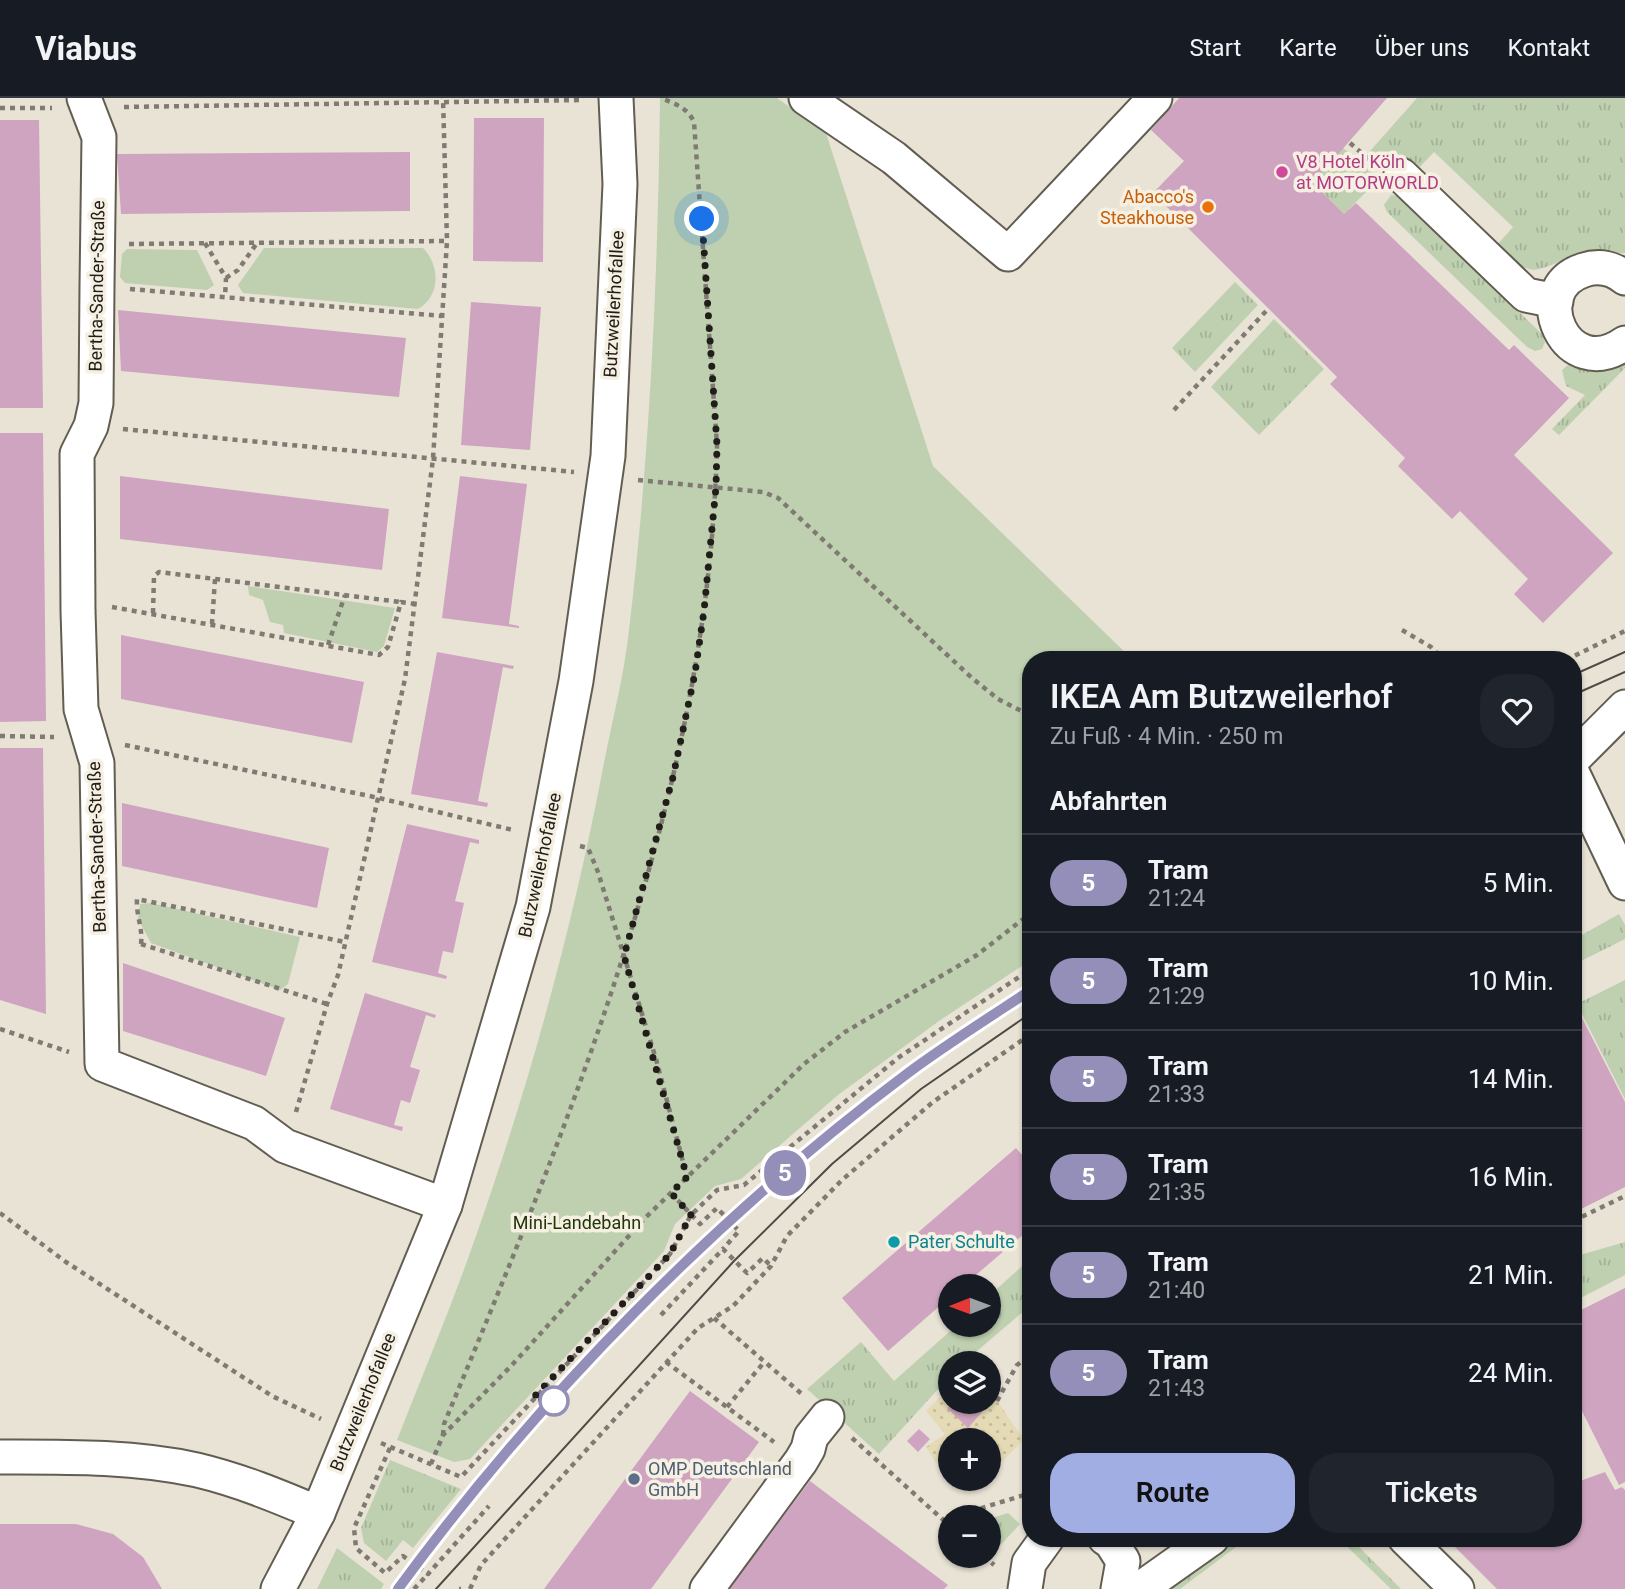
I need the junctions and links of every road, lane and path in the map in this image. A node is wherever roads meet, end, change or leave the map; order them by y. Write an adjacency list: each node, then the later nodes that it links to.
1 (661, 98): 26 (path)
2 (806, 98): 3 (street)
3 (1155, 98)
4 (617, 99): 5 (path); 24 (street, Butzweilerhofallee)
5 (444, 100): 6 (path); 9 (path)
6 (86, 103): 7 (path); 12 (street, Bertha-Sander-Straße)
7 (0, 108)
8 (1401, 175): 17 (street)
9 (447, 241): 11 (path); 19 (path)
10 (205, 243): 11 (path); 12 (path); 13 (path)
11 (257, 243): 13 (path)
12 (98, 244): 15 (street, Bertha-Sander-Straße)
13 (226, 278): 16 (path)
14 (1625, 278): 17 (street)
15 (97, 286): 16 (path); 22 (street, Bertha-Sander-Straße)
16 (225, 297): 19 (path)
17 (1556, 301): 20 (street)
18 (1268, 309): 21 (path)
19 (442, 316): 23 (path)
20 (1625, 343)
21 (1174, 410)
22 (91, 426): 23 (path); 31 (street, Bertha-Sander-Straße)
23 (433, 458): 24 (path); 30 (path)
24 (605, 475): 46 (street, Butzweilerhofallee)
25 (646, 481): 26 (path)
26 (716, 487): 40 (path); 52 (path)
27 (215, 579): 28 (path); 32 (path); 33 (path)
28 (345, 595): 29 (path); 36 (path)
29 (401, 602): 30 (path); 36 (path)
30 (415, 604): 45 (path)
31 (78, 611): 32 (path); 42 (street, Bertha-Sander-Straße)
32 (153, 613): 33 (path)
33 (212, 624): 36 (path)
34 (1402, 630): 37 (path)
35 (1625, 631): 38 (path)
36 (328, 645)
37 (1435, 651)
38 (1582, 652)
39 (1625, 707): 43 (street)
40 (1022, 711)
41 (0, 736): 42 (path)
42 (88, 738): 45 (path); 49 (street, Bertha-Sander-Straße)
43 (1582, 750)
44 (1582, 793): 47 (street)
45 (379, 798): 46 (path); 50 (path)
46 (547, 838): 52 (path); 62 (street, Butzweilerhofallee)
47 (1625, 883)
48 (1022, 920): 59 (path)
49 (100, 931): 51 (path); 57 (street, Bertha-Sander-Straße)
50 (345, 942): 51 (path); 54 (path)
51 (141, 944): 54 (path)
52 (624, 956): 59 (path); 76 (path)
53 (1022, 975): 64 (path)
54 (327, 1004): 58 (path)
55 (0, 1029): 57 (path)
56 (1022, 1040): 67 (path)
57 (102, 1064): 58 (street)
58 (285, 1146): 62 (street)
59 (687, 1177): 60 (path)
60 (671, 1193): 64 (path); 76 (path)
61 (1625, 1196): 65 (path)
62 (445, 1205): 75 (street, Butzweilerhofallee)
63 (0, 1213): 75 (path)
64 (691, 1215): 66 (path); 79 (path)
65 (1582, 1217)
66 (723, 1249): 67 (path); 68 (path)
67 (771, 1266): 71 (path)
68 (661, 1315)
69 (765, 1361): 73 (path)
70 (1022, 1361): 72 (path)
71 (666, 1362): 73 (path); 91 (path)
72 (1001, 1394)
73 (727, 1407): 78 (path)
74 (827, 1417): 78 (street)
75 (351, 1431): 83 (street, Butzweilerhofallee)
76 (443, 1435): 79 (path)
77 (0, 1457): 83 (street)
78 (801, 1461): 92 (street)
79 (430, 1464): 88 (path)
80 (1022, 1496): 81 (path)
81 (993, 1505)
82 (489, 1506): 88 (path)
83 (318, 1513): 89 (street, Butzweilerhofallee)
84 (1041, 1547): 93 (street)
85 (1114, 1547): 94 (street)
86 (1199, 1547): 95 (street)
87 (1414, 1547): 96 (street)
88 (428, 1574): 90 (path)
89 (278, 1589)
90 (414, 1589)
91 (470, 1589)
92 (707, 1589)
93 (1025, 1589)
94 (1118, 1589)
95 (1140, 1589)
96 (1457, 1589)

